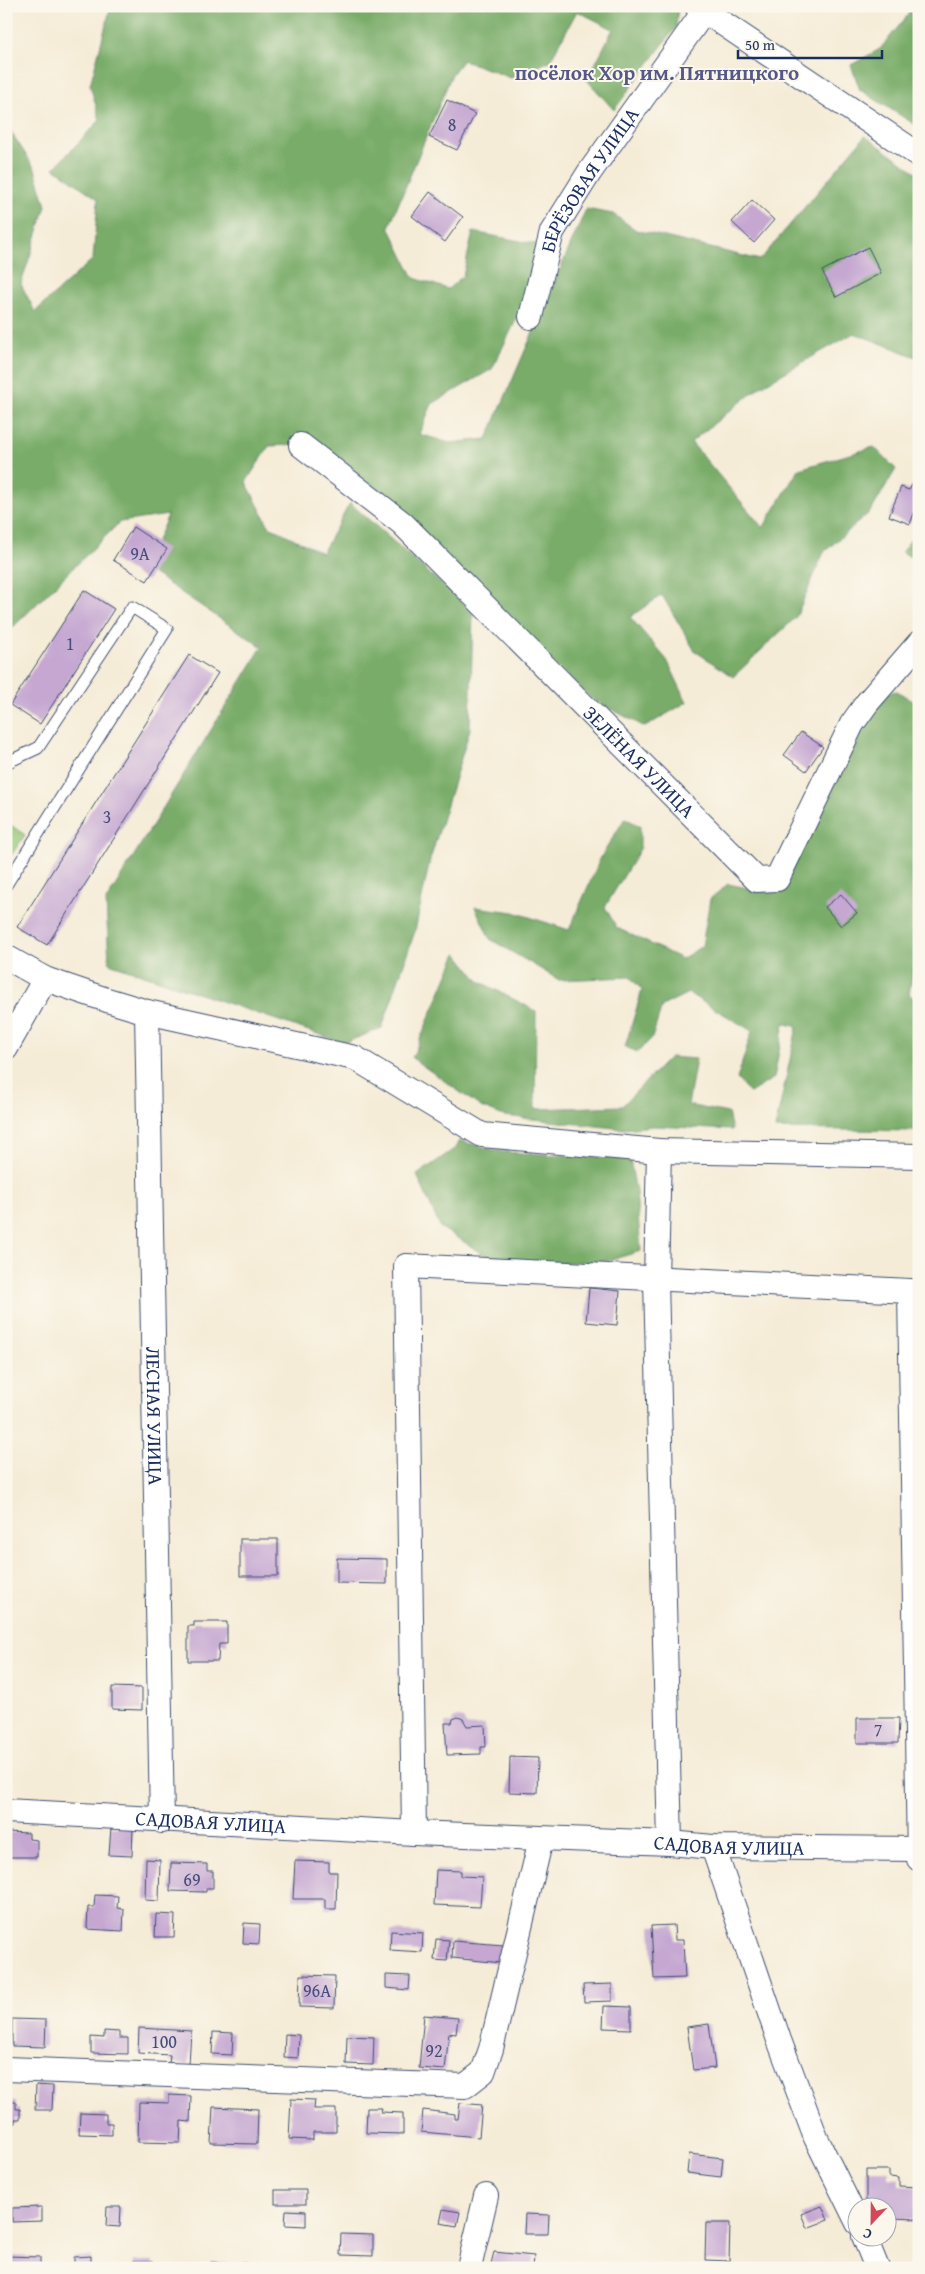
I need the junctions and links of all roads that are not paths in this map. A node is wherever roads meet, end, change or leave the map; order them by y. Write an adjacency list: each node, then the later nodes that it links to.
1 (703, 8): 2 (street); 3 (street, БЕРЁЗОВАЯ УЛИЦА)
2 (919, 155)
3 (531, 317)
4 (301, 445): 5 (street, ЗЕЛЁНАЯ УЛИЦА)
5 (919, 643)
6 (6, 763): 7 (lane)
7 (6, 885)
8 (6, 957): 9 (street)
9 (45, 979): 10 (street); 11 (street)
10 (147, 1012): 12 (street); 16 (street, ЛЕСНАЯ УЛИЦА)
11 (6, 1048)
12 (659, 1151): 13 (street); 14 (street)
13 (919, 1156)
14 (656, 1280): 17 (street); 19 (street); 21 (street)
15 (6, 1811): 16 (street, САДОВАЯ УЛИЦА)
16 (162, 1820): 17 (street, САДОВАЯ УЛИЦА)
17 (414, 1834): 18 (street, САДОВАЯ УЛИЦА)
18 (541, 1838): 19 (street, САДОВАЯ УЛИЦА); 23 (street)
19 (670, 1843): 20 (street, САДОВАЯ УЛИЦА)
20 (713, 1847): 21 (street, САДОВАЯ УЛИЦА); 25 (street)
21 (918, 1849): 22 (street)
22 (919, 1859)
23 (6, 2069)
24 (486, 2196): 27 (street)
25 (848, 2203)
26 (868, 2246): 28 (street)
27 (469, 2268)
28 (877, 2268)

